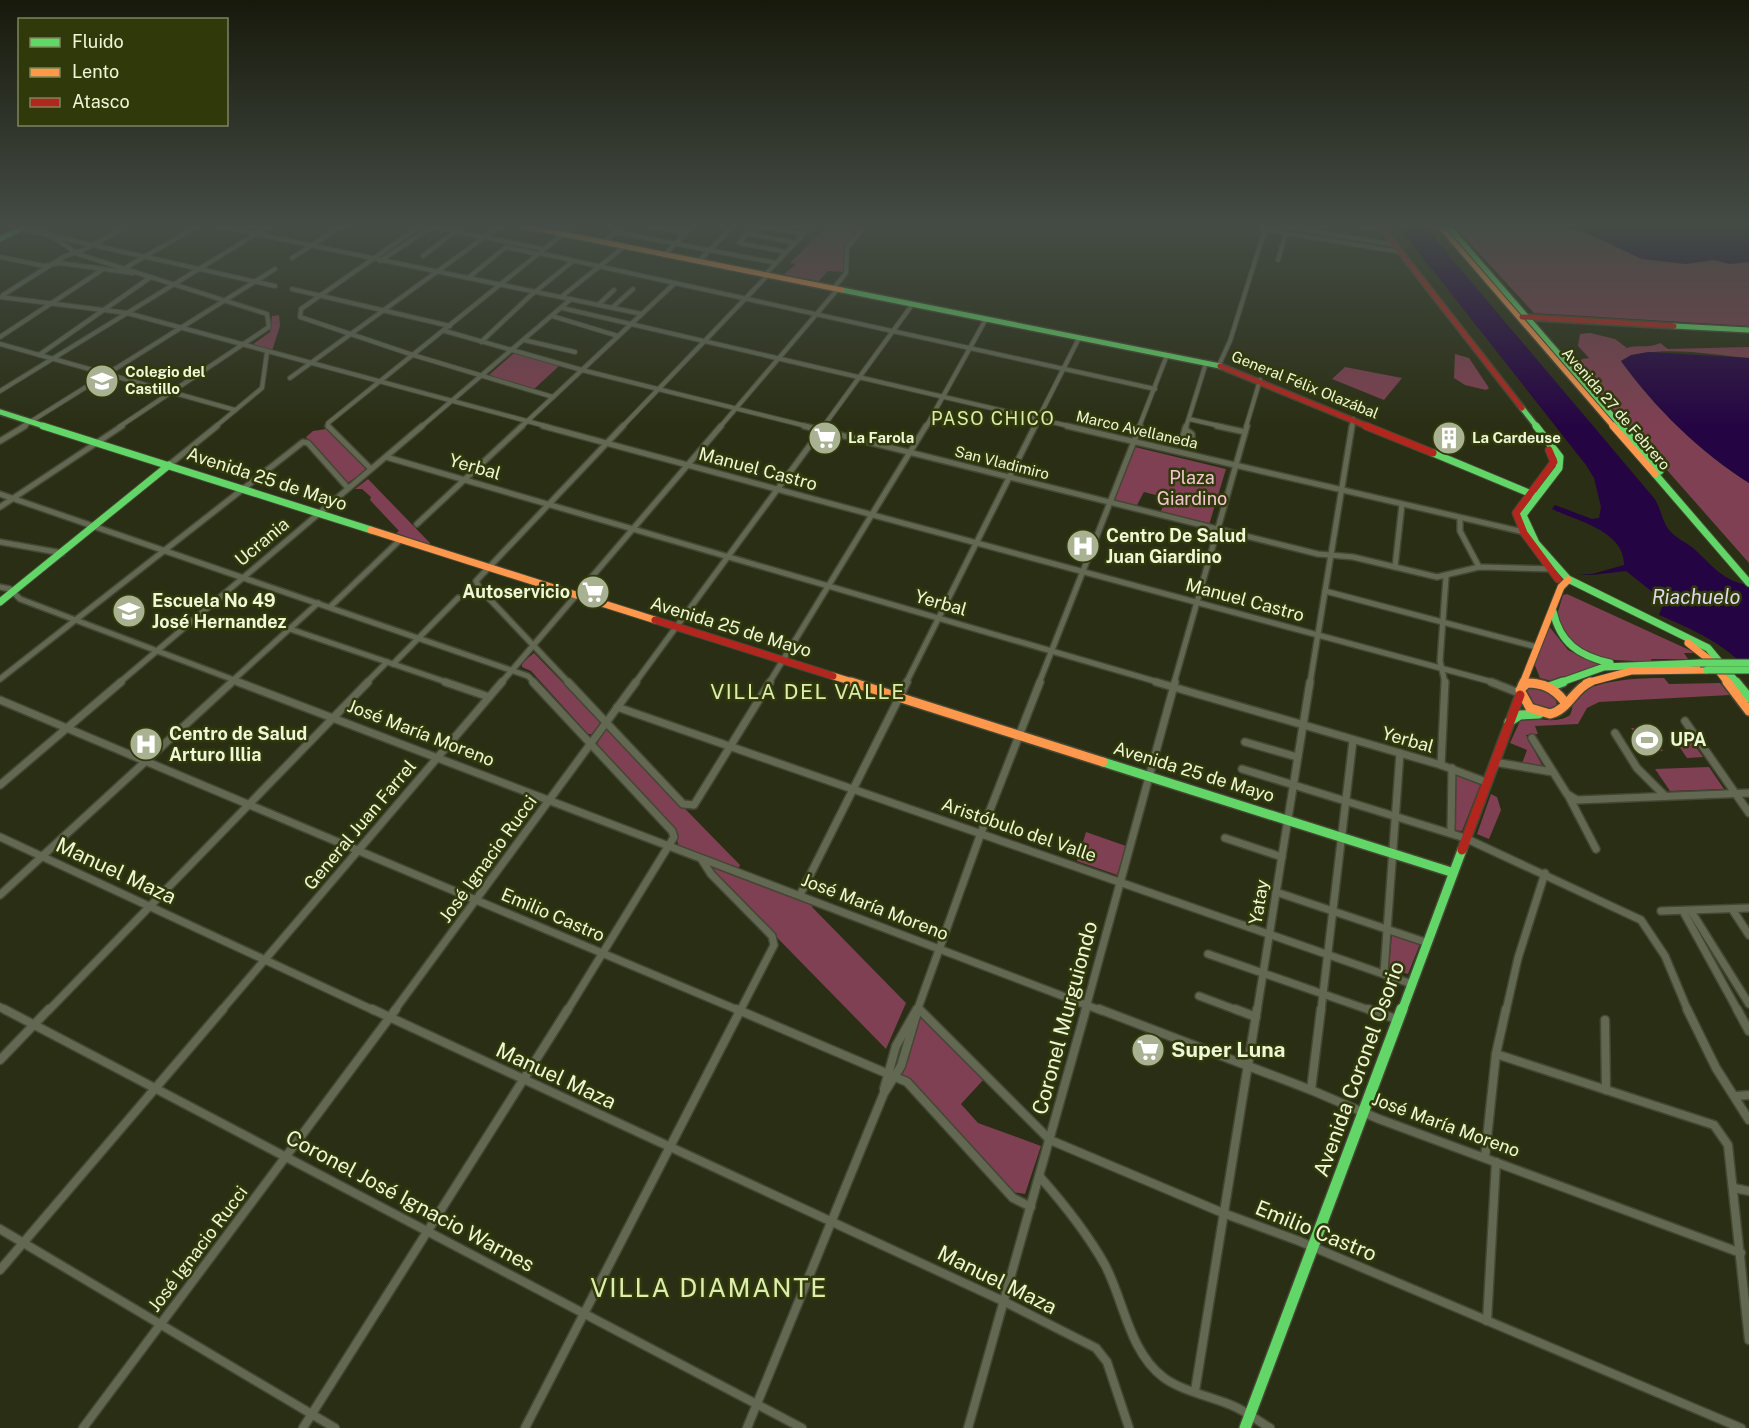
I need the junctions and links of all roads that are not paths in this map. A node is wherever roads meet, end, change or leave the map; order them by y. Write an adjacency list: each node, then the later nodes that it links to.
1 (535, 292): 56 (street)
2 (67, 293): 30 (street)
3 (128, 293): 36 (street)
4 (161, 293): 37 (street)
5 (198, 293): 29 (street)
6 (238, 293): 29 (street)
7 (307, 293): 24 (street)
8 (325, 293): 24 (street)
9 (409, 293): 35 (street)
10 (491, 293): 44 (street)
11 (538, 293): 26 (street)
12 (567, 293): 26 (street)
13 (611, 293): 31 (street)
14 (629, 293): 33 (street)
15 (665, 293): 38 (street)
16 (719, 293): 27 (street)
17 (749, 293): 27 (street)
18 (832, 293): 39 (street, General Juan Farrel)
19 (854, 293): 32 (main road, General Félix Olazábal)
20 (1245, 293): 70 (street)
21 (1427, 293): 114 (main road)
22 (1501, 293): 42 (main road, Avenida 27 de Febrero)
23 (1503, 293): 42 (main road, Avenida 27 de Febrero)
24 (320, 296): 35 (street); 49 (street)
25 (0, 297): 30 (street, Manuel Castro)
26 (561, 297): 28 (street)
27 (744, 298): 39 (street); 55 (street)
28 (571, 299): 31 (street); 34 (street, Ucrania)
29 (225, 301): 45 (street); 58 (street)
30 (51, 303): 36 (street, Manuel Castro); 52 (street)
31 (599, 304): 33 (street)
32 (912, 304): 41 (main road, General Félix Olazábal); 48 (street, José Ignacio Rucci)
33 (613, 307): 38 (street)
34 (562, 308): 40 (street, Ucrania); 43 (street, Marco Avellaneda)
35 (385, 310): 44 (street); 49 (street)
36 (101, 311): 37 (street, Manuel Castro); 63 (street)
37 (127, 313): 45 (street, Manuel Castro); 66 (street)
38 (642, 314): 43 (street)
39 (816, 314): 48 (street); 67 (street, General Juan Farrel)
40 (552, 316): 51 (street); 54 (street, Ucrania)
41 (986, 319): 53 (main road, General Félix Olazábal); 59 (street)
42 (1525, 319): 46 (main road); 50 (main road); 142 (main road, Avenida 27 de Febrero)
43 (630, 324): 51 (street); 55 (street, Marco Avellaneda)
44 (450, 326): 47 (street)
45 (182, 328): 58 (street, Manuel Castro); 73 (street)
46 (1749, 330)
47 (445, 331): 56 (street, San Vladimiro); 65 (street)
48 (891, 331): 59 (street); 75 (street, José Ignacio Rucci)
49 (350, 335): 65 (street); 68 (street)
50 (1749, 335)
51 (618, 336): 72 (street)
52 (0, 337)
53 (1079, 338): 64 (main road, General Félix Olazábal); 71 (street)
54 (524, 340): 60 (street, Ucrania); 62 (street)
55 (703, 341): 67 (street, Marco Avellaneda); 79 (street)
56 (481, 342): 60 (street, San Vladimiro)
57 (0, 344): 63 (street)
58 (245, 345): 61 (street, Manuel Castro); 82 (street)
59 (969, 348): 71 (street); 84 (street)
60 (511, 351): 72 (street, San Vladimiro); 74 (street, Ucrania)
61 (267, 352): 68 (street, Manuel Castro); 87 (street)
62 (575, 352)
63 (39, 355): 66 (street)
64 (1167, 355): 69 (main road, General Félix Olazábal); 80 (street)
65 (413, 356): 74 (street); 78 (street)
66 (50, 358): 73 (street); 81 (street)
67 (778, 358): 75 (street, Marco Avellaneda); 86 (street, General Juan Farrel)
68 (311, 363): 76 (street); 78 (street, Manuel Castro)
69 (1206, 363): 70 (main road, General Félix Olazábal); 89 (street)
70 (1219, 365): 77 (main road, General Félix Olazábal)
71 (1062, 368): 80 (street); 90 (street)
72 (582, 370): 79 (street, San Vladimiro); 83 (street)
73 (108, 374): 82 (street); 92 (street)
74 (482, 376): 83 (street); 85 (street, Ucrania)
75 (858, 377): 84 (street, Marco Avellaneda); 95 (street, José Ignacio Rucci)
76 (290, 378)
77 (1260, 381): 91 (main road, General Félix Olazábal); 96 (street)
78 (380, 382): 85 (street, Manuel Castro); 106 (street)
79 (657, 389): 86 (street, San Vladimiro); 100 (street)
80 (1155, 389): 98 (street)
81 (0, 391)
82 (173, 393): 87 (street); 99 (street)
83 (554, 397): 93 (street)
84 (942, 397): 90 (street, Marco Avellaneda); 101 (street)
85 (451, 401): 93 (street, Manuel Castro); 102 (street, Ucrania)
86 (736, 409): 95 (street, San Vladimiro); 104 (street, General Juan Farrel)
87 (235, 410): 103 (street)
88 (0, 412): 92 (main road, Avenida 25 de Mayo)
89 (1189, 418): 94 (street); 96 (street)
90 (1038, 419): 98 (street, Marco Avellaneda); 107 (street)
91 (1353, 419): 112 (street, Yatay); 114 (main road, General Félix Olazábal)
92 (31, 422): 97 (street); 99 (main road, Avenida 25 de Mayo)
93 (526, 422): 100 (street, Manuel Castro); 108 (street)
94 (1185, 429)
95 (819, 430): 101 (street, San Vladimiro); 111 (street, José Ignacio Rucci)
96 (1245, 432): 105 (street)
97 (0, 441)
98 (1134, 442): 105 (street, Marco Avellaneda); 116 (street)
99 (96, 443): 103 (main road, Avenida 25 de Mayo); 115 (street)
100 (606, 443): 104 (street, Manuel Castro); 117 (street)
101 (911, 453): 107 (street, San Vladimiro); 121 (street)
102 (386, 457): 106 (street, Ucrania); 108 (street, Yerbal)
103 (169, 465): 110 (main road, Avenida 25 de Mayo); 124 (main road)
104 (687, 465): 111 (street, Manuel Castro); 125 (street, General Juan Farrel)
105 (1236, 466): 112 (street, Marco Avellaneda); 126 (street)
106 (371, 469): 109 (street, Ucrania)
107 (1008, 476): 116 (street, San Vladimiro); 130 (street)
108 (465, 479): 117 (street, Yerbal); 123 (street)
109 (348, 488): 110 (street); 120 (street, Ucrania)
110 (243, 489): 120 (main road, Avenida 25 de Mayo); 131 (street)
111 (777, 489): 121 (street, Manuel Castro); 134 (street, José Ignacio Rucci)
112 (1341, 490): 118 (street, Marco Avellaneda); 133 (street, Yatay)
113 (0, 494): 115 (street)
114 (1533, 494): 127 (main road)
115 (13, 499): 119 (street); 124 (street)
116 (1109, 502): 126 (street, San Vladimiro); 139 (street)
117 (548, 504): 125 (street, Yerbal); 135 (street)
118 (1402, 504): 122 (street, Marco Avellaneda); 136 (street)
119 (0, 507)
120 (320, 513): 128 (main road, Avenida 25 de Mayo); 140 (street, Ucrania)
121 (873, 515): 130 (street, Manuel Castro); 144 (street)
122 (1460, 518): 127 (street, Marco Avellaneda); 137 (street)
123 (417, 524)
124 (95, 526): 131 (street); 132 (main road)
125 (633, 529): 134 (street, Yerbal); 148 (street, General Juan Farrel)
126 (1216, 530): 133 (street, San Vladimiro); 152 (street)
127 (1528, 533): 138 (main road)
128 (401, 539): 135 (main road, Avenida 25 de Mayo); 153 (street)
129 (0, 542): 132 (street)
130 (975, 543): 139 (street, Manuel Castro); 155 (street)
131 (165, 549): 140 (street); 156 (street)
132 (62, 553): 147 (main road)
133 (1330, 555): 136 (street, San Vladimiro); 146 (street, Yatay)
134 (727, 556): 144 (street, Yerbal); 158 (street, José Ignacio Rucci)
135 (487, 566): 148 (main road, Avenida 25 de Mayo); 162 (street)
136 (1395, 567): 141 (street, San Vladimiro)
137 (1479, 567): 138 (street, San Vladimiro); 141 (street, San Vladimiro)
138 (1553, 569): 143 (main road)
139 (1083, 572): 152 (street, Manuel Castro); 164 (street)
140 (244, 577): 151 (street); 165 (street, Ucrania)
141 (1446, 577): 157 (street)
142 (1747, 578)
143 (1566, 582): 154 (main road, Avenida Coronel Osorio); 182 (main road); 186 (main road)
144 (828, 586): 155 (street, Yerbal); 167 (street)
145 (0, 587): 147 (street, José María Moreno)
146 (1325, 591): 157 (street); 160 (street, Yatay)
147 (13, 593): 150 (main road); 156 (street, José María Moreno)
148 (576, 595): 158 (main road, Avenida 25 de Mayo); 162 (street, General Juan Farrel)
149 (458, 598): 161 (street)
150 (0, 602)
151 (318, 603): 153 (street); 159 (street)
152 (1196, 603): 160 (street, Manuel Castro); 178 (street, Coronel Murguiondo)
153 (330, 607): 161 (street)
154 (1552, 607): 163 (main road, Avenida Coronel Osorio); 170 (main road)
155 (937, 618): 164 (street, Yerbal); 180 (street)
156 (76, 619): 165 (street, José María Moreno); 175 (street)
157 (1442, 622): 163 (street); 173 (street)
158 (675, 627): 167 (main road, Avenida 25 de Mayo); 185 (street, José Ignacio Rucci)
159 (290, 629): 168 (street); 176 (street)
160 (1317, 635): 173 (street, Manuel Castro); 192 (street, Yatay)
161 (420, 637): 168 (street); 172 (street)
162 (533, 645): 172 (street, General Juan Farrel); 190 (street)
163 (1537, 647): 166 (main road, Avenida Coronel Osorio)
164 (1052, 651): 178 (street, Yerbal); 195 (street)
165 (158, 652): 176 (street, José María Moreno); 193 (street, Ucrania)
166 (1533, 659): 177 (main road); 179 (main road, Avenida Coronel Osorio)
167 (782, 660): 180 (main road, Avenida 25 de Mayo); 200 (street)
168 (390, 663): 181 (street); 188 (street)
169 (1749, 663): 171 (main road, bridge)
170 (1620, 664): 171 (main road); 177 (main road)
171 (1704, 667): 174 (main road, bridge); 184 (main road)
172 (513, 669): 181 (street, General Juan Farrel); 199 (street)
173 (1443, 669): 179 (street, Manuel Castro); 206 (street)
174 (1749, 670)
175 (0, 679)
176 (234, 680): 188 (street, José María Moreno); 205 (street)
177 (1547, 686): 179 (main road); 184 (main road)
178 (1173, 687): 192 (street, Yerbal); 210 (street, Coronel Murguiondo)
179 (1520, 690): 187 (main road); 191 (main road, Avenida Coronel Osorio)
180 (898, 696): 195 (main road, Avenida 25 de Mayo); 214 (street)
181 (489, 697): 202 (street, General Juan Farrel)
182 (1749, 698)
183 (0, 700): 193 (street, Emilio Castro)
184 (1564, 702): 187 (main road)
185 (617, 707): 190 (street, José Ignacio Rucci); 200 (street, Aristóbulo del Valle)
186 (1749, 711)
187 (1545, 714): 191 (main road)
188 (333, 717): 202 (street, José María Moreno); 221 (street)
189 (1685, 721): 215 (street)
190 (606, 722): 199 (street, José Ignacio Rucci); 200 (street)
191 (1509, 722): 204 (main road, Avenida Coronel Osorio)
192 (1303, 725): 197 (street, Yerbal); 203 (street, Yatay)
193 (66, 729): 205 (street, Emilio Castro); 213 (street, Ucrania)
194 (1616, 733): 217 (street)
195 (1019, 735): 210 (main road, Avenida 25 de Mayo); 226 (street)
196 (1532, 738): 209 (street)
197 (1353, 740): 201 (street, Yerbal); 220 (street)
198 (1245, 742): 203 (street)
199 (591, 743): 219 (street, José Ignacio Rucci); 231 (street)
200 (729, 746): 214 (street, Aristóbulo del Valle)
201 (1400, 753): 206 (street, Yerbal); 223 (street)
202 (438, 757): 219 (street, José María Moreno); 233 (street, General Juan Farrel)
203 (1297, 758): 212 (street, Yatay)
204 (1494, 762): 209 (street); 211 (main road, Avenida Coronel Osorio)
205 (144, 763): 221 (street, Emilio Castro); 235 (street)
206 (1441, 765): 207 (street, Yerbal)
207 (1452, 768): 211 (street, Yerbal); 225 (street)
208 (1242, 769): 212 (street)
209 (1553, 772): 218 (street)
210 (1150, 776): 224 (main road, Avenida 25 de Mayo); 240 (street, Coronel Murguiondo)
211 (1486, 782): 230 (main road, Avenida Coronel Osorio)
212 (1293, 784): 220 (street); 224 (street, Yatay)
213 (0, 785)
214 (852, 788): 226 (street, Aristóbulo del Valle); 243 (street)
215 (1735, 793): 216 (street); 217 (street); 222 (street)
216 (1749, 793)
217 (1665, 796): 218 (street)
218 (1569, 797): 232 (street)
219 (549, 800): 231 (street, José María Moreno); 244 (street, José Ignacio Rucci)
220 (1345, 800): 223 (street); 227 (street)
221 (247, 805): 233 (street, Emilio Castro); 245 (street)
222 (1749, 813)
223 (1395, 816): 225 (street); 234 (street)
224 (1288, 819): 227 (main road, Avenida 25 de Mayo); 236 (street, Yatay)
225 (1450, 832): 230 (street)
226 (981, 833): 240 (street, Aristóbulo del Valle); 255 (street)
227 (1341, 836): 234 (main road, Avenida 25 de Mayo); 248 (street)
228 (0, 837): 235 (street, Manuel Maza)
229 (1225, 838): 236 (street)
230 (1465, 838): 238 (main road, Avenida Coronel Osorio); 239 (street)
231 (670, 847): 237 (street, José María Moreno); 256 (street)
232 (1596, 849)
233 (358, 851): 244 (street, Emilio Castro); 259 (street, General Juan Farrel)
234 (1393, 852): 238 (main road, Avenida 25 de Mayo); 251 (street)
235 (42, 856): 242 (street); 245 (street, Manuel Maza)
236 (1282, 857): 241 (street, Yatay)
237 (702, 859): 243 (street, José María Moreno); 269 (street)
238 (1451, 872): 254 (main road, Avenida Coronel Osorio)
239 (1545, 873): 276 (street); 285 (street)
240 (1121, 881): 252 (street, Aristóbulo del Valle); 266 (street, Coronel Murguiondo)
241 (1276, 892): 248 (street); 252 (street, Yatay)
242 (0, 895)
243 (800, 895): 255 (street, José María Moreno)
244 (477, 900): 256 (street, Emilio Castro); 270 (street, José Ignacio Rucci)
245 (148, 906): 259 (street, Manuel Maza); 274 (street)
246 (1749, 908): 247 (street)
247 (1732, 909): 250 (street); 253 (street)
248 (1334, 911): 251 (street); 257 (street)
249 (1661, 911): 250 (street)
250 (1687, 911): 265 (street); 275 (street)
251 (1387, 928): 254 (street); 260 (street)
252 (1269, 933): 257 (street, Aristóbulo del Valle); 261 (street, Yatay)
253 (1749, 935)
254 (1425, 942): 262 (main road, Avenida Coronel Osorio)
255 (940, 950): 266 (street, José María Moreno); 268 (street)
256 (602, 953): 269 (street, Emilio Castro); 280 (street)
257 (1329, 953): 260 (street, Aristóbulo del Valle); 263 (street)
258 (1208, 954): 261 (street)
259 (264, 961): 270 (street, Manuel Maza); 281 (street, General Juan Farrel)
260 (1384, 972): 262 (street, Aristóbulo del Valle)
261 (1263, 973): 263 (street); 271 (street, Yatay)
262 (1410, 983): 272 (main road, Avenida Coronel Osorio)
263 (1324, 994): 272 (street); 282 (street)
264 (1199, 996): 271 (street)
265 (1749, 1004)
266 (1087, 1006): 278 (street, José María Moreno); 288 (street, Coronel Murguiondo)
267 (0, 1007): 274 (street, Coronel José Ignacio Warnes)
268 (918, 1008): 279 (street); 288 (street, Emilio Castro)
269 (739, 1010): 279 (street, Emilio Castro); 289 (street)
270 (389, 1017): 280 (street, Manuel Maza); 290 (street, José Ignacio Rucci)
271 (1257, 1017): 278 (street, Yatay)
272 (1396, 1019): 286 (main road, Avenida Coronel Osorio)
273 (1605, 1020): 283 (street)
274 (34, 1025): 277 (street); 281 (street, Coronel José Ignacio Warnes)
275 (1749, 1031)
276 (1496, 1054): 283 (street); 291 (street)
277 (0, 1060)
278 (1249, 1067): 282 (street, José María Moreno); 297 (street, Yatay)
279 (891, 1074): 296 (street, Emilio Castro); 298 (street)
280 (522, 1081): 289 (street, Manuel Maza); 300 (street)
281 (155, 1089): 290 (street, Coronel José Ignacio Warnes); 301 (street, General Juan Farrel)
282 (1311, 1090): 286 (street, José María Moreno)
283 (1606, 1090): 294 (street)
284 (1749, 1095): 285 (street)
285 (1736, 1096): 287 (street)
286 (1364, 1113): 291 (street, José María Moreno); 302 (main road, Avenida Coronel Osorio)
287 (1749, 1120)
288 (1050, 1140): 293 (street, Coronel Murguiondo); 297 (street, Emilio Castro)
289 (668, 1147): 298 (street, Manuel Maza); 306 (street)
290 (286, 1157): 300 (street, Coronel José Ignacio Warnes); 308 (street, José Ignacio Rucci)
291 (1485, 1157): 292 (street, José María Moreno)
292 (1497, 1162): 303 (street, José María Moreno); 307 (street)
293 (1040, 1177): 296 (street, Coronel Murguiondo); 310 (street)
294 (1734, 1188): 295 (street); 303 (street)
295 (1749, 1191)
296 (1031, 1207): 305 (street, Coronel Murguiondo)
297 (1223, 1213): 302 (street, Emilio Castro); 310 (street, Yatay)
298 (831, 1222): 305 (street, Manuel Maza); 311 (street)
299 (0, 1228): 301 (street)
300 (429, 1231): 306 (street, Coronel José Ignacio Warnes); 312 (street)
301 (24, 1243): 304 (street, General Juan Farrel); 308 (street)
302 (1312, 1247): 307 (street, Emilio Castro); 313 (main road, Avenida Coronel Osorio)
303 (1741, 1253): 309 (street)
304 (0, 1270)
305 (1003, 1301): 320 (street, Coronel Murguiondo); 321 (street, Manuel Maza)
306 (583, 1313): 311 (street, Coronel José Ignacio Warnes); 317 (street)
307 (1487, 1320): 324 (street, Emilio Castro)
308 (161, 1323): 312 (street); 314 (street, José Ignacio Rucci)
309 (1749, 1340)
310 (1195, 1390): 313 (street)
311 (757, 1405): 318 (street); 319 (street, Coronel José Ignacio Warnes)
312 (312, 1414): 315 (street); 316 (street)
313 (1250, 1416): 322 (main road, Avenida Coronel Osorio); 323 (street)
314 (83, 1428)
315 (303, 1428)
316 (335, 1428)
317 (525, 1428)
318 (747, 1428)
319 (802, 1428)
320 (968, 1428)
321 (1129, 1428)
322 (1245, 1428)
323 (1270, 1428)
324 (1742, 1428)

